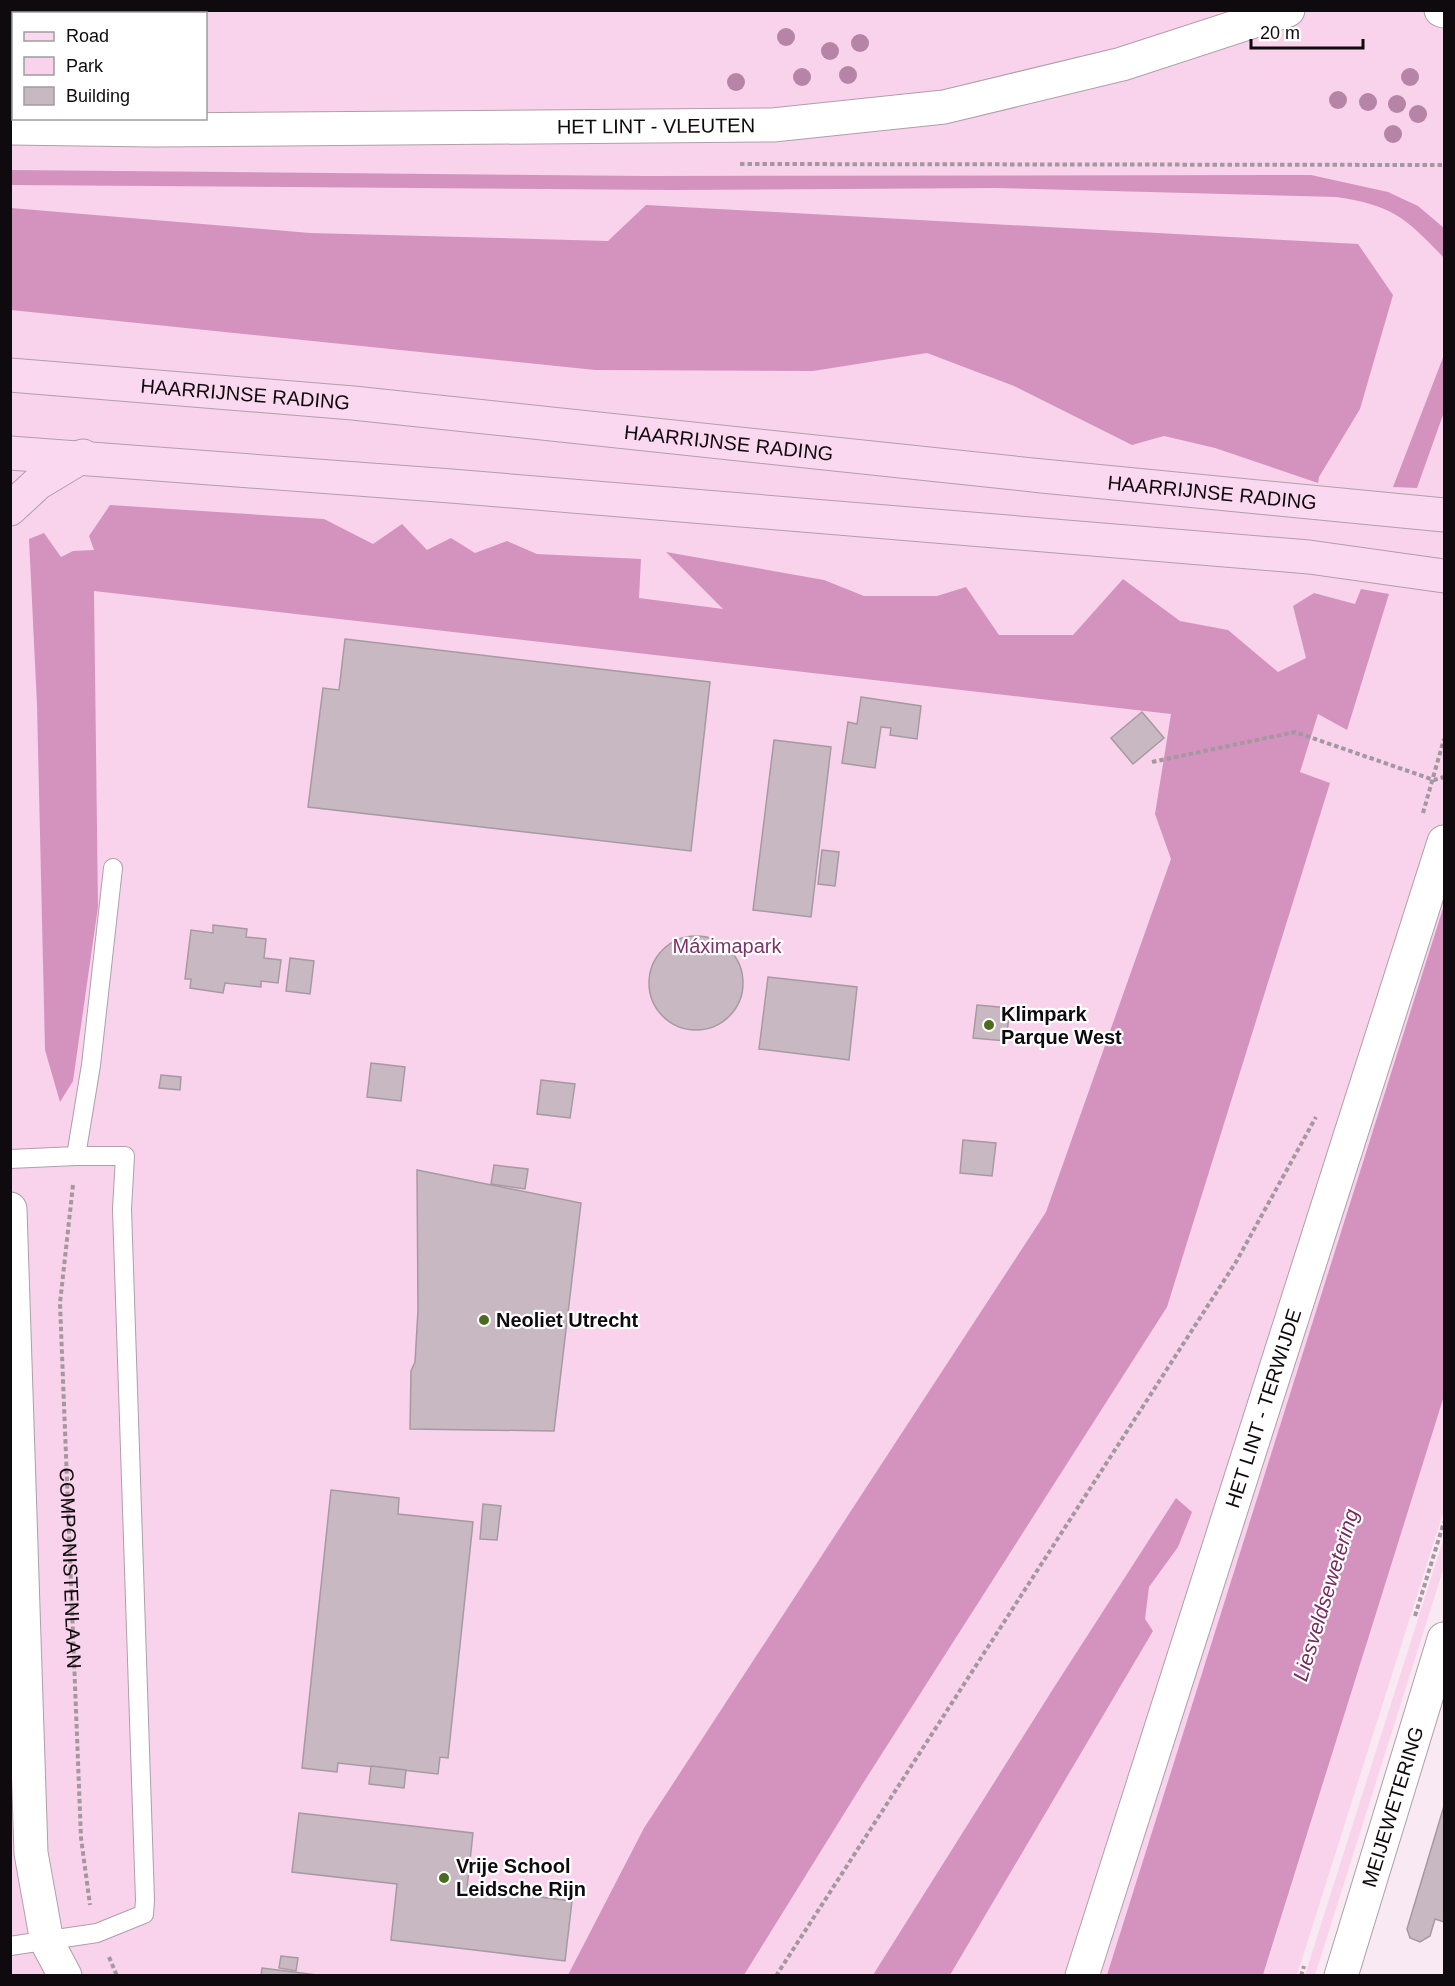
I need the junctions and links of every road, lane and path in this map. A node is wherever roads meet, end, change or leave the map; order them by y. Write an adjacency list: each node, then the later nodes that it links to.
1 (1288, 10): 2 (street, HET LINT - VLEUTEN)
2 (10, 128)
3 (10, 375): 7 (main road, HAARRIJNSE RADING)
4 (10, 453): 5 (main road)
5 (83, 456): 6 (main road); 8 (main road)
6 (10, 509)
7 (1444, 515)
8 (1444, 576)
9 (1444, 739): 12 (path)
10 (1152, 762): 12 (path)
11 (1444, 777): 12 (path)
12 (1434, 780): 13 (path)
13 (1432, 833): 26 (street, HET LINT - TERWIJDE)
14 (113, 867): 16 (lane)
15 (1319, 1111): 25 (path)
16 (76, 1156): 17 (lane); 20 (path, COMPONISTENLAAN); 20 (lane)
17 (10, 1159)
18 (10, 1209): 21 (street)
19 (1444, 1639): 27 (street, MEIJEWETERING)
20 (98, 1934): 21 (lane); 24 (path, COMPONISTENLAAN)
21 (47, 1942): 22 (lane); 23 (street)
22 (10, 1946)
23 (65, 1976)
24 (117, 1976)
25 (776, 1976)
26 (1082, 1976)
27 (1341, 1976)

